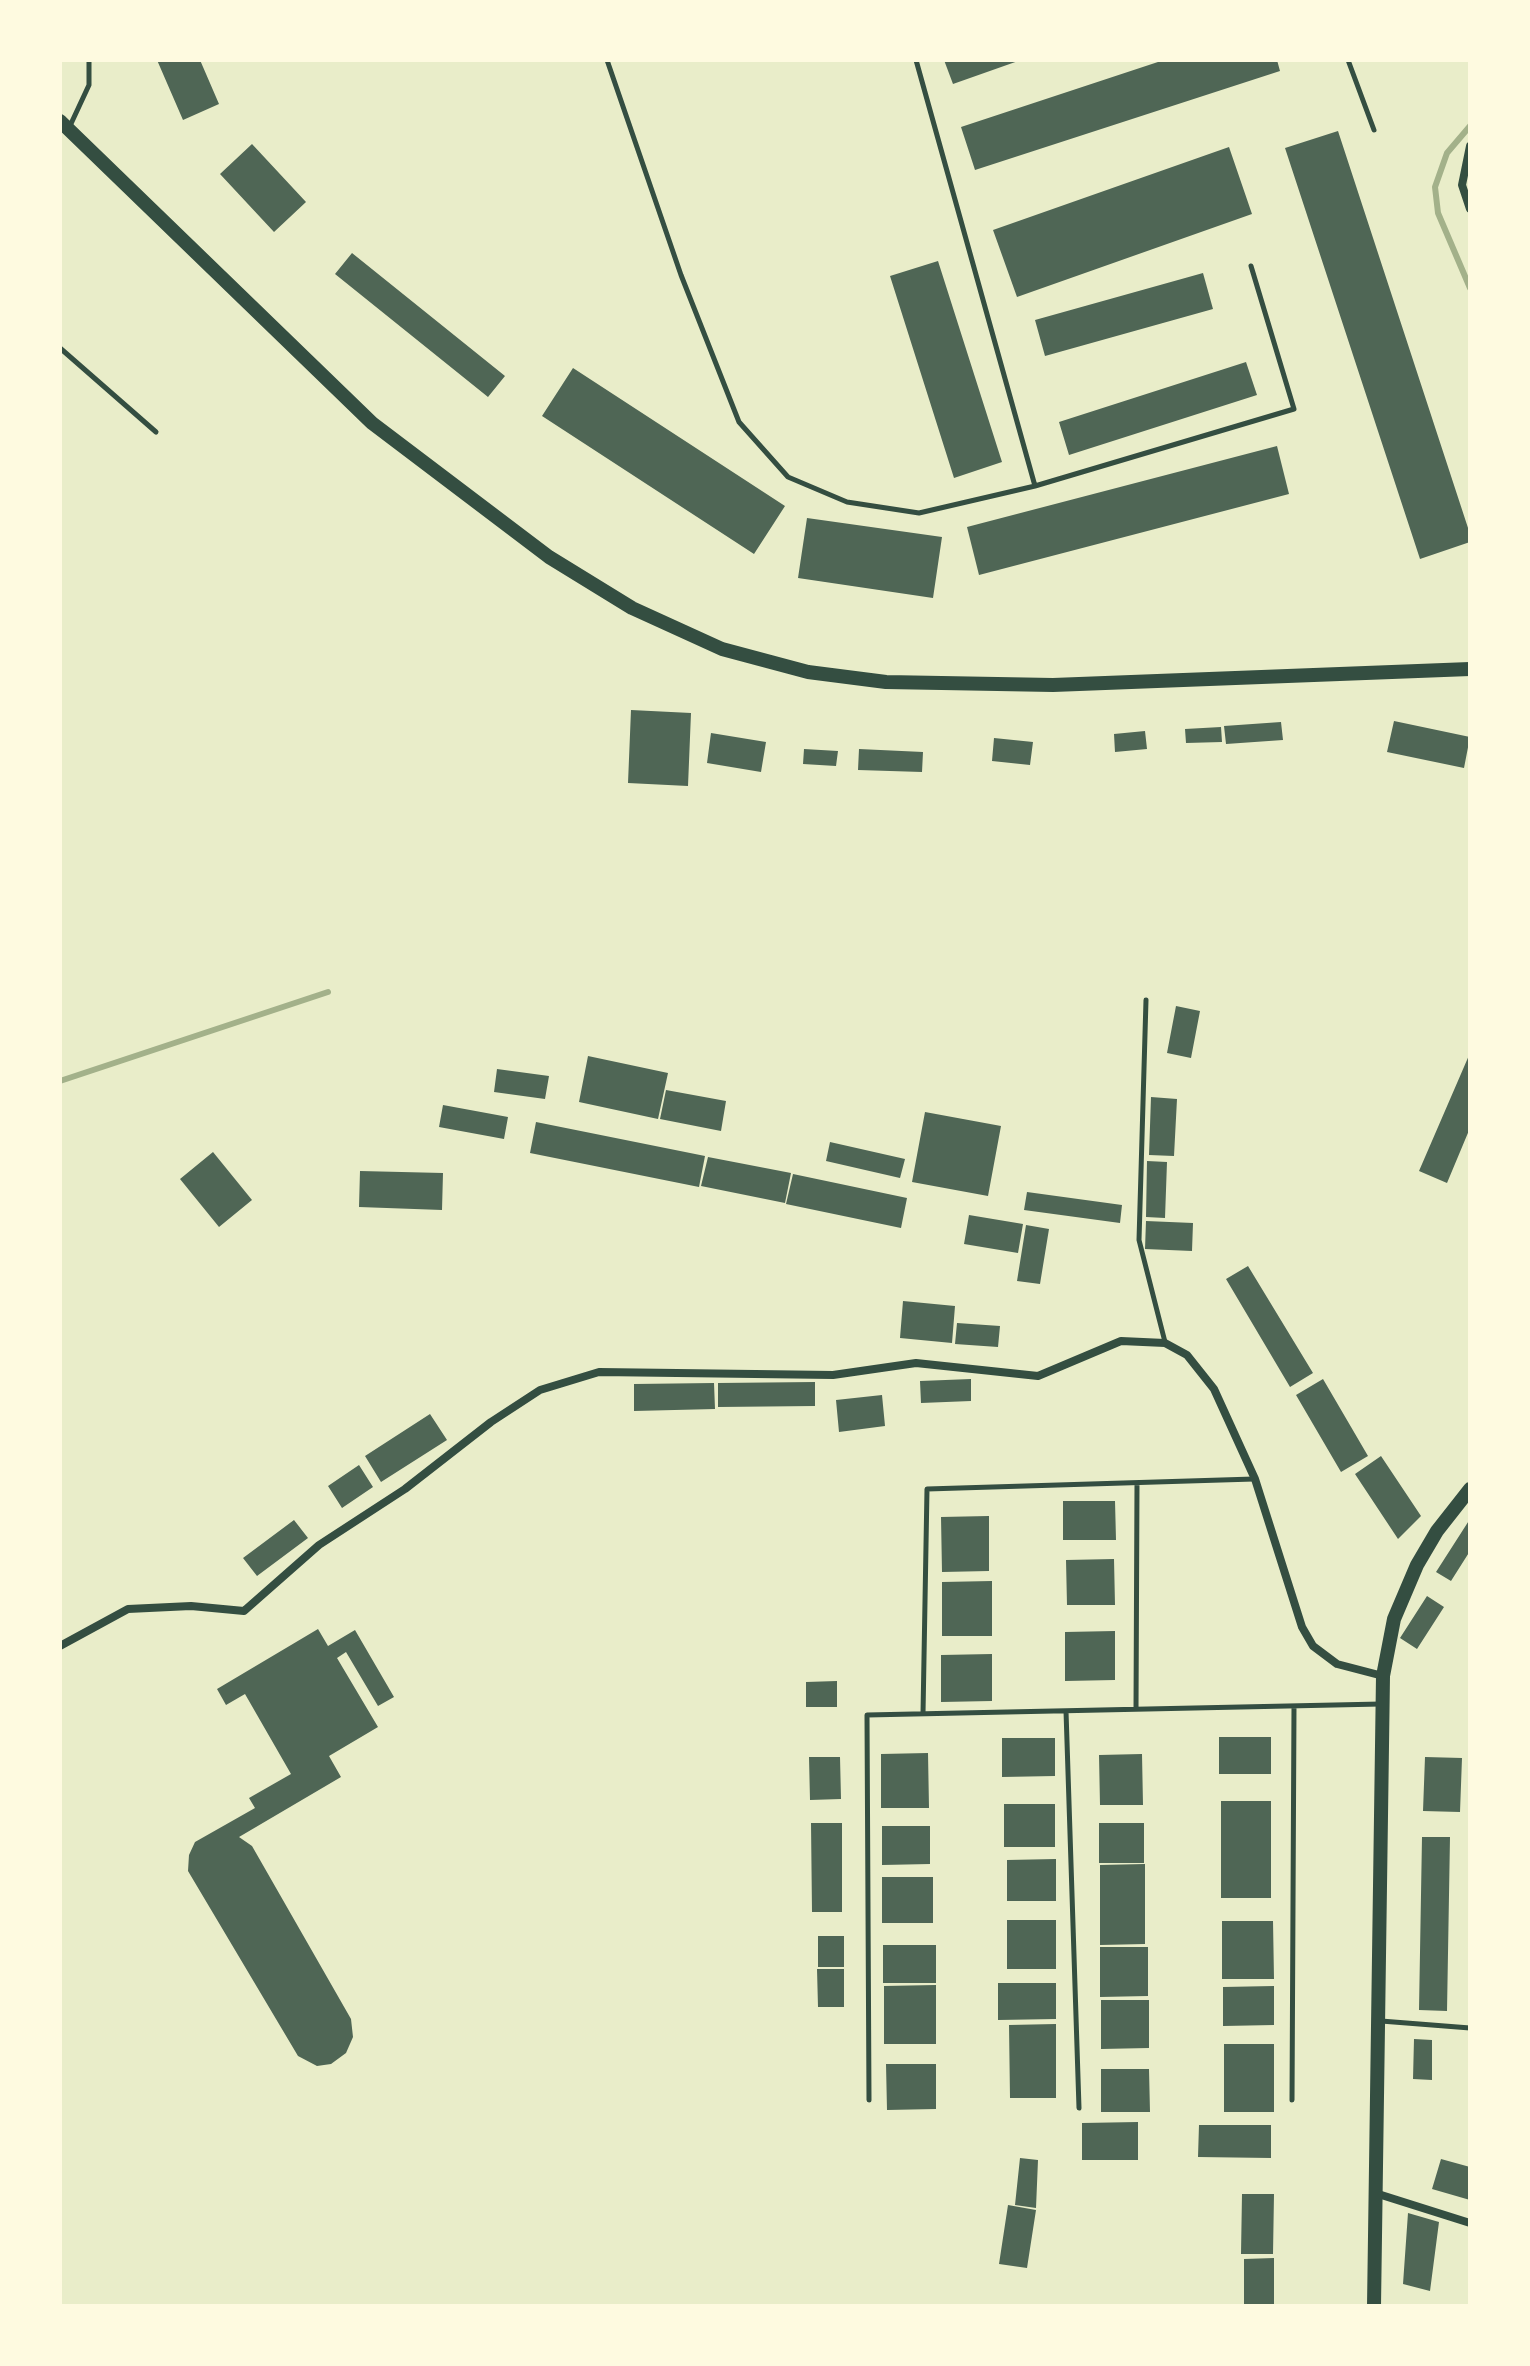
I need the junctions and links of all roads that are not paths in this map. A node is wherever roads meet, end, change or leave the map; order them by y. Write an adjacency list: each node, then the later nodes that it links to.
1 (89, 60): 5 (lane)
2 (607, 60): 12 (lane)
3 (916, 60): 12 (lane)
4 (1348, 60): 6 (lane)
5 (64, 125): 13 (main road)
6 (1374, 130)
7 (1470, 146): 8 (street)
8 (1470, 209)
9 (1251, 266): 12 (lane)
10 (60, 348): 11 (lane)
11 (156, 432)
12 (1035, 486)
13 (1470, 669)
14 (1146, 1000): 15 (lane)
15 (1165, 1343): 16 (street); 19 (street)
16 (1255, 1479): 17 (lane); 20 (street)
17 (1137, 1483): 23 (lane); 25 (lane)
18 (1470, 1489): 20 (main road)
19 (60, 1646)
20 (1383, 1676): 21 (main road)
21 (1381, 1704): 22 (lane); 26 (main road)
22 (1294, 1706): 23 (lane); 29 (lane)
23 (1136, 1709): 24 (lane)
24 (1066, 1711): 25 (lane); 30 (lane)
25 (923, 1714): 28 (lane)
26 (1376, 2020): 27 (lane); 31 (main road)
27 (1470, 2028)
28 (869, 2100)
29 (1292, 2100)
30 (1079, 2108)
31 (1374, 2193): 32 (street); 33 (main road)
32 (1470, 2223)
33 (1374, 2306)

